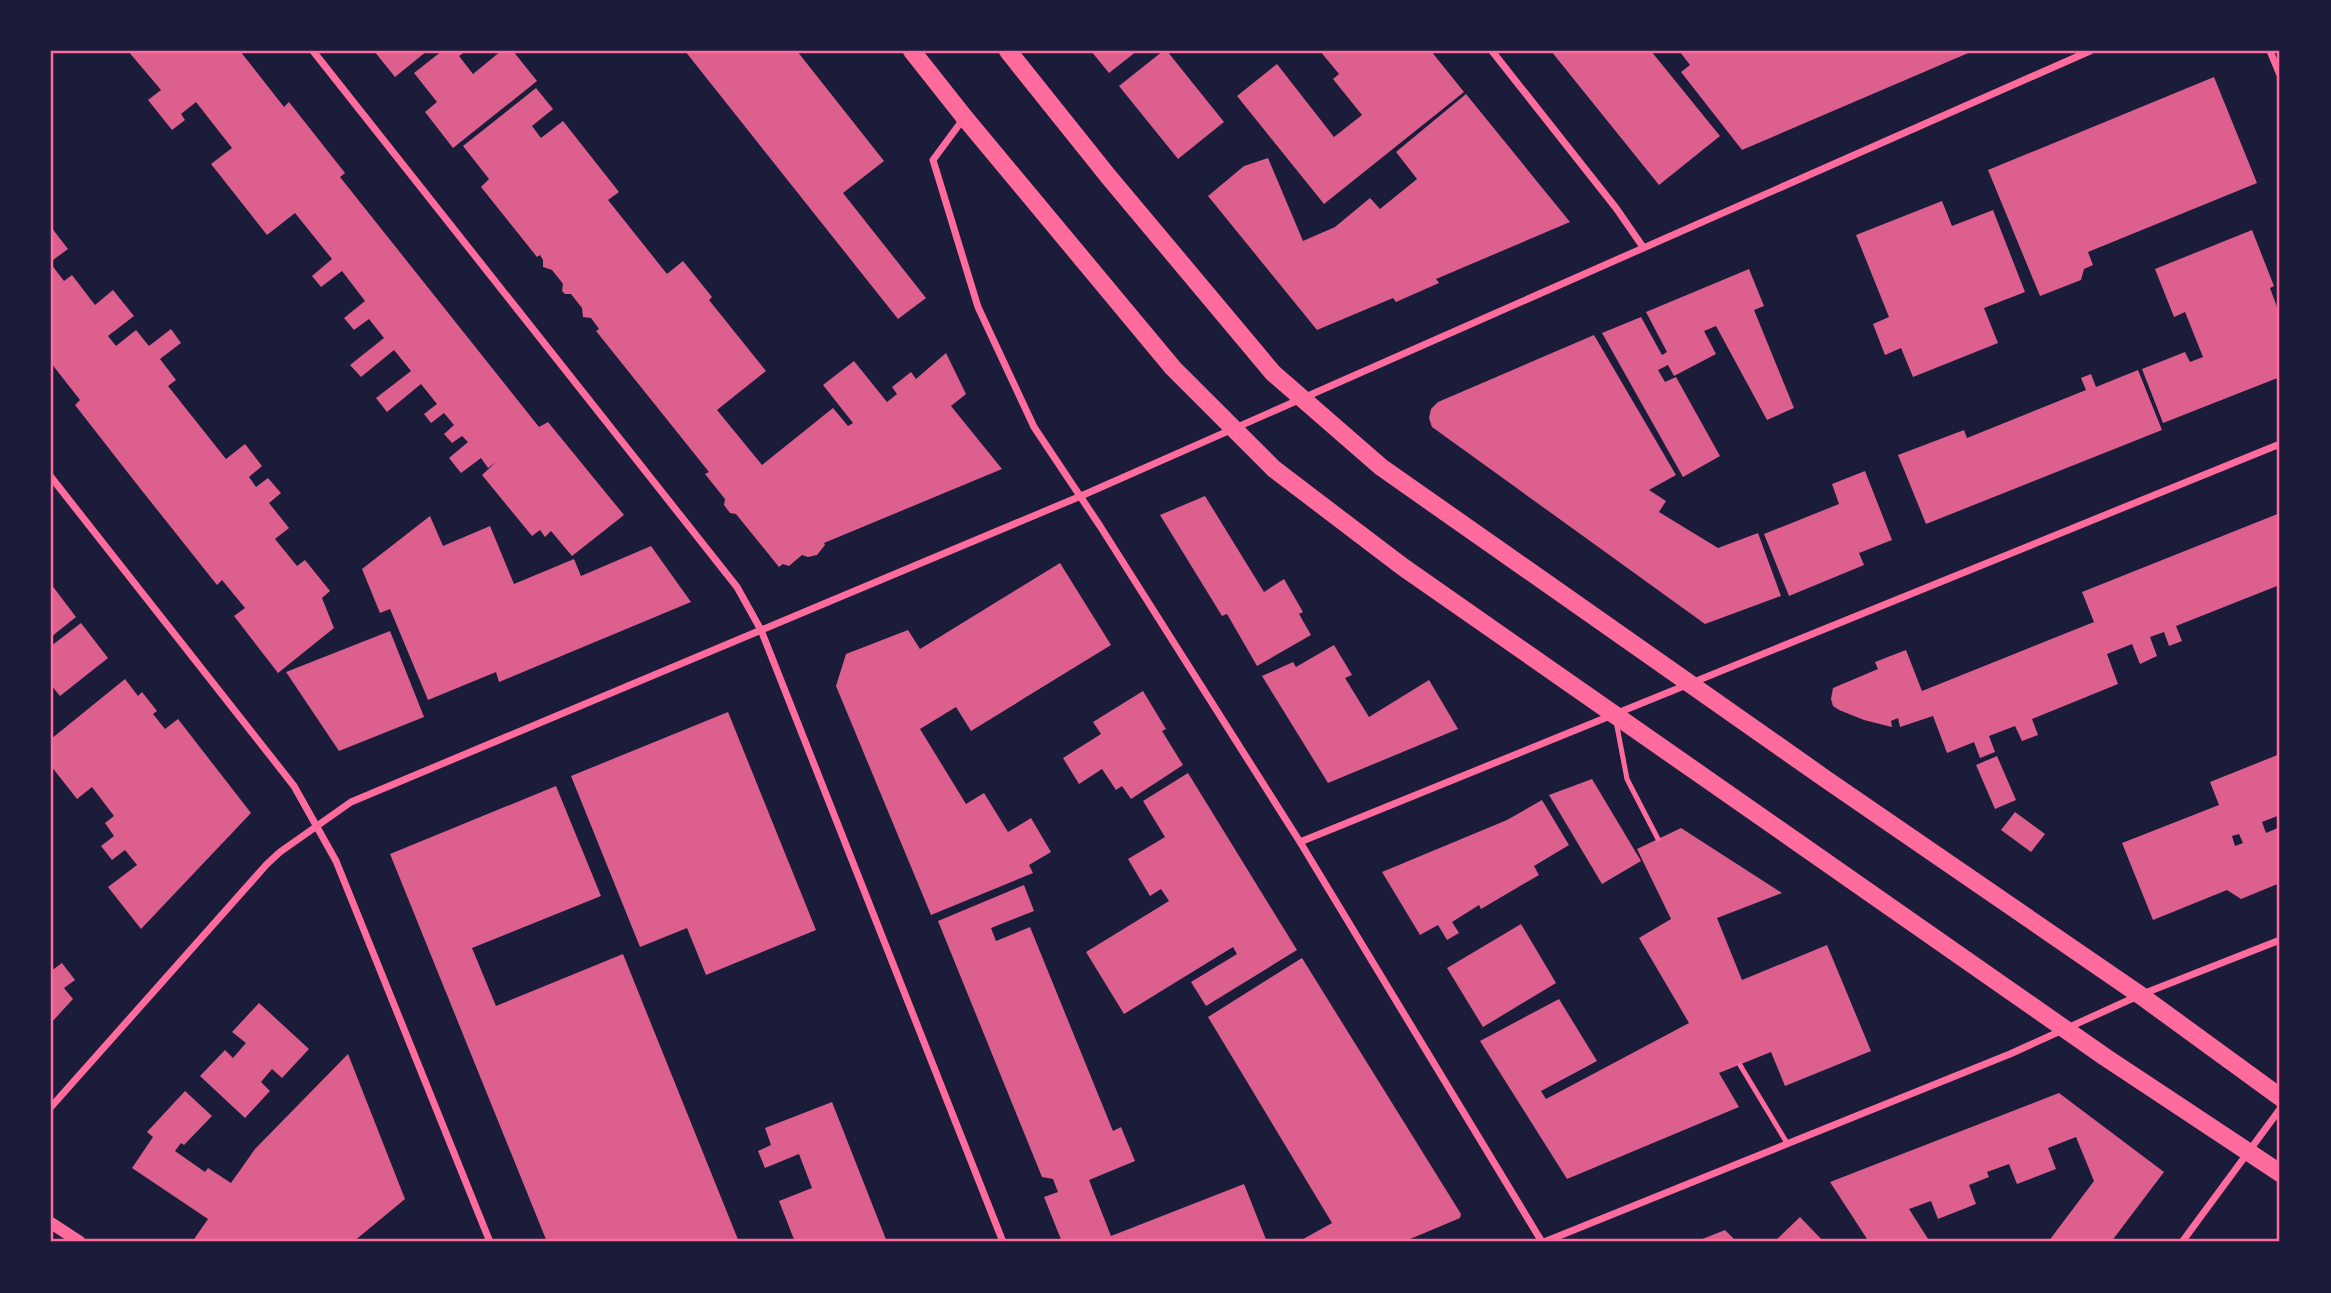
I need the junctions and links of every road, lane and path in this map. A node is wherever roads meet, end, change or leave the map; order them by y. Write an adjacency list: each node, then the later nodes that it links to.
1 (313, 51): 16 (street)
2 (912, 51): 9 (main road)
3 (1008, 51): 11 (main road)
4 (1492, 51): 10 (street)
5 (2090, 51): 7 (street)
6 (2270, 51): 8 (street)
7 (2078, 53): 10 (street)
8 (2280, 75)
9 (965, 117): 12 (main road); 15 (street)
10 (1643, 247): 11 (street)
11 (1302, 398): 12 (street); 17 (main road)
12 (1233, 428): 15 (street); 18 (main road)
13 (2280, 444): 17 (street)
14 (51, 477): 19 (street)
15 (1081, 496): 16 (street); 21 (street)
16 (761, 630): 19 (street); 35 (street)
17 (1690, 684): 18 (street); 23 (main road)
18 (1615, 715): 20 (lane); 21 (street); 24 (main road)
19 (316, 826): 27 (street); 34 (street)
20 (1658, 839)
21 (1300, 842): 36 (street)
22 (2280, 940): 23 (street)
23 (2140, 995): 24 (street); 26 (main road)
24 (2066, 1029): 29 (street); 30 (main road)
25 (1740, 1065): 29 (lane)
26 (2280, 1097)
27 (51, 1107)
28 (2280, 1109): 30 (street)
29 (1787, 1143): 36 (street)
30 (2249, 1152): 31 (main road); 37 (street)
31 (2280, 1174)
32 (51, 1223): 33 (street)
33 (80, 1242)
34 (490, 1242)
35 (1003, 1242)
36 (1543, 1242)
37 (2182, 1242)

